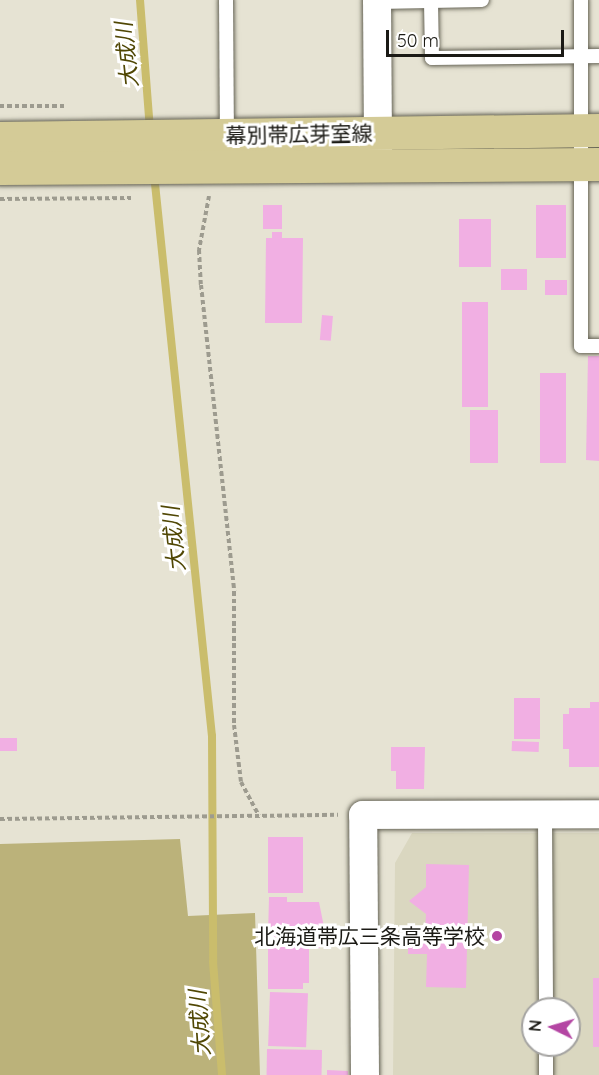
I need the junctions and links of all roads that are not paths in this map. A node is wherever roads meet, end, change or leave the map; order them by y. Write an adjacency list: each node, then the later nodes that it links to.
1 (226, 0): 10 (lane)
2 (482, 0): 5 (lane)
3 (581, 0): 6 (lane)
4 (376, 1): 5 (lane); 9 (street)
5 (431, 1): 6 (lane)
6 (581, 56): 7 (lane); 8 (lane)
7 (599, 56)
8 (590, 130): 9 (main road, 幕別帯広芽室線); 13 (lane)
9 (378, 133): 10 (main road, 幕別帯広芽室線); 14 (street)
10 (227, 135): 12 (main road, 幕別帯広芽室線)
11 (0, 138): 15 (main road, 幕別帯広芽室線)
12 (183, 151): 14 (main road, 幕別帯広芽室線); 15 (main road, 幕別帯広芽室線)
13 (590, 164): 14 (main road, 幕別帯広芽室線); 17 (lane)
14 (378, 165)
15 (124, 167): 16 (main road, 幕別帯広芽室線)
16 (0, 168)
17 (599, 346)
18 (599, 814): 19 (street)
19 (545, 815): 20 (lane); 22 (street)
20 (546, 997)
21 (546, 1057): 23 (lane)
22 (365, 1075)
23 (546, 1075)

